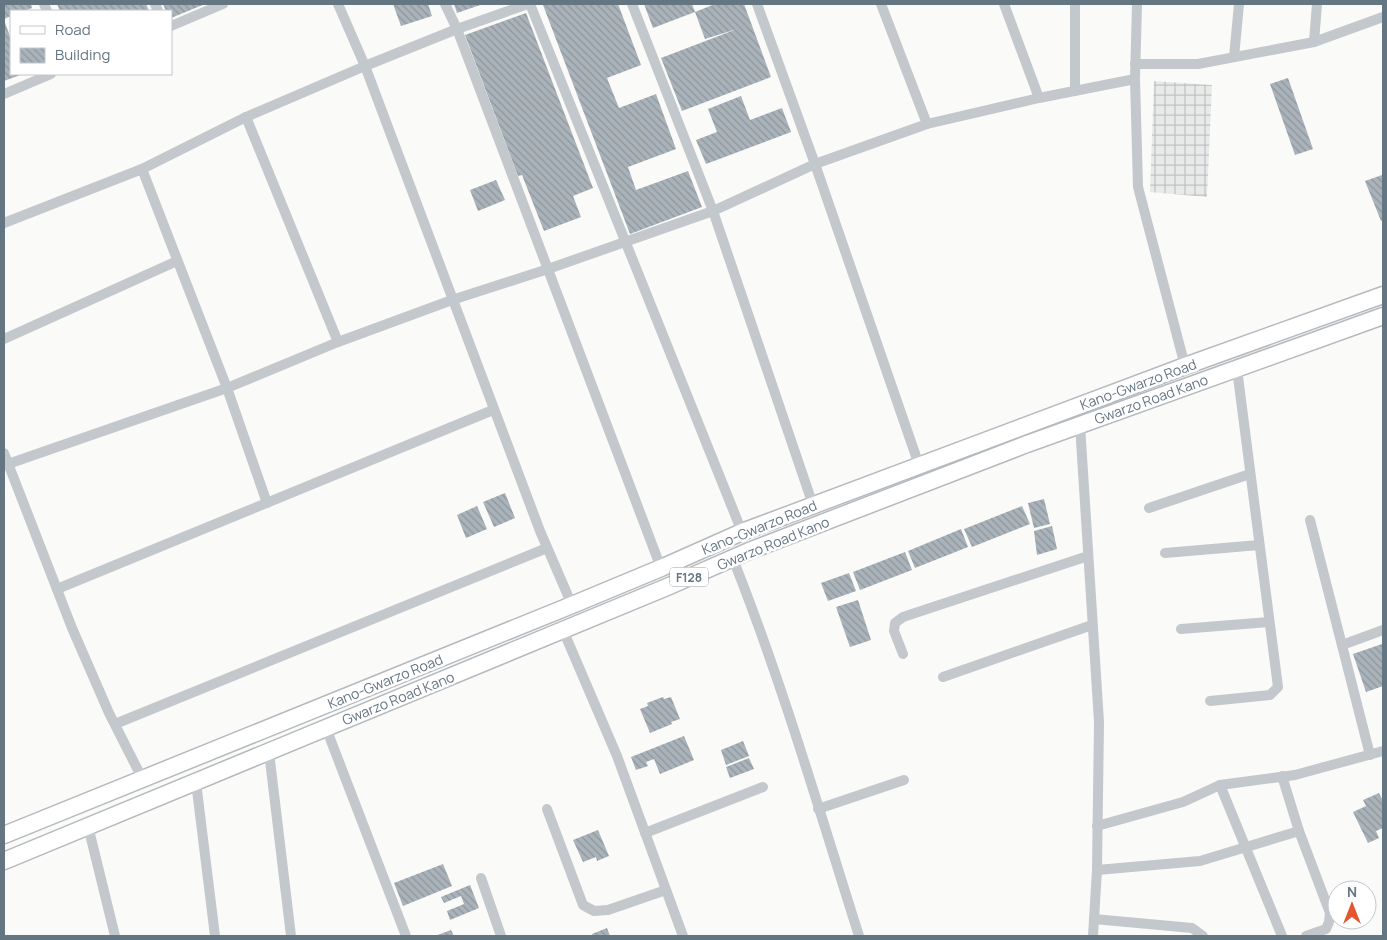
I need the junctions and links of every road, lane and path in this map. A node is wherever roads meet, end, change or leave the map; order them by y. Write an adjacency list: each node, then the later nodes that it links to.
1 (223, 4): 14 (street)
2 (338, 4): 19 (street)
3 (445, 4): 15 (street)
4 (529, 4): 15 (street); 31 (street)
5 (632, 4): 29 (street)
6 (756, 4): 27 (street)
7 (882, 4): 26 (street)
8 (1004, 4): 24 (street)
9 (1075, 4): 22 (street)
10 (1137, 4): 18 (street)
11 (1238, 4): 17 (street)
12 (1318, 4): 16 (street)
13 (1383, 17): 16 (street)
14 (172, 26)
15 (457, 29): 19 (street); 33 (street)
16 (1314, 42): 17 (street)
17 (1234, 57): 18 (street)
18 (1135, 64): 21 (street)
19 (365, 66): 25 (street); 35 (street)
20 (49, 75): 23 (street)
21 (1134, 79): 22 (street); 39 (street)
22 (1075, 91): 24 (street)
23 (4, 94)
24 (1039, 98): 26 (street)
25 (246, 117): 28 (street); 38 (street)
26 (927, 124): 27 (street)
27 (816, 164): 29 (street); 46 (street)
28 (142, 168): 30 (street); 32 (street)
29 (712, 211): 31 (street); 49 (street)
30 (4, 223)
31 (626, 242): 33 (street); 52 (street)
32 (177, 260): 37 (street); 41 (street)
33 (548, 269): 35 (street); 58 (street)
34 (1383, 295): 39 (main road, Kano-Gwarzo Road / F128)
35 (452, 300): 38 (street); 42 (street)
36 (1383, 318): 40 (main road, Gwarzo Road Kano / F128)
37 (4, 339)
38 (338, 342): 41 (street)
39 (1185, 366): 46 (main road, Kano-Gwarzo Road / F128)
40 (1237, 369): 43 (main road, Gwarzo Road Kano / F128); 47 (street)
41 (227, 388): 45 (street); 48 (street)
42 (494, 410): 48 (street); 54 (street)
43 (1080, 425): 56 (street); 57 (main road, Gwarzo Road Kano / F128)
44 (4, 453): 45 (street)
45 (8, 464): 59 (street)
46 (919, 465): 49 (main road, Kano-Gwarzo Road / F128)
47 (1250, 474): 50 (street); 53 (street)
48 (267, 503): 59 (street)
49 (812, 505): 52 (main road, Kano-Gwarzo Road / F128)
50 (1149, 508)
51 (1310, 520): 66 (street)
52 (742, 532): 58 (main road, Kano-Gwarzo Road / F128)
53 (1260, 545): 55 (street); 61 (street)
54 (547, 548): 60 (street); 72 (street)
55 (1165, 553)
56 (1088, 556): 62 (street); 67 (street)
57 (733, 559): 64 (main road, Gwarzo Road Kano / F128); 84 (street)
58 (661, 568): 60 (main road, Kano-Gwarzo Road / F128)
59 (57, 589): 72 (street)
60 (572, 605): 68 (main road, Kano-Gwarzo Road / F128)
61 (1269, 622): 63 (street); 71 (street)
62 (1092, 625): 70 (street); 86 (street)
63 (1181, 629)
64 (563, 630): 69 (main road, Gwarzo Road Kano / F128); 88 (street)
65 (1383, 630): 66 (street)
66 (1342, 645): 76 (street)
67 (903, 654)
68 (444, 657): 69 (main road); 78 (main road, Kano-Gwarzo Road / F128)
69 (454, 675): 73 (main road, Gwarzo Road Kano / F128)
70 (943, 677)
71 (1210, 701)
72 (115, 724): 78 (street)
73 (326, 728): 75 (main road, Gwarzo Road Kano / F128); 99 (street)
74 (1383, 751): 76 (street)
75 (269, 752): 80 (main road, Gwarzo Road Kano / F128); 98 (street)
76 (1370, 755): 77 (street)
77 (1282, 776): 81 (street); 87 (street)
78 (142, 778): 89 (main road, Kano-Gwarzo Road / F128)
79 (904, 780): 84 (street)
80 (196, 782): 85 (main road, Gwarzo Road Kano / F128); 97 (street)
81 (1220, 785): 86 (street); 90 (street)
82 (763, 787): 88 (street)
83 (547, 809): 94 (street)
84 (818, 809): 102 (street)
85 (88, 826): 91 (main road, Gwarzo Road Kano / F128); 96 (street)
86 (1097, 826): 92 (street)
87 (1299, 830): 90 (street); 106 (street)
88 (645, 833): 94 (street)
89 (4, 835)
90 (1245, 846): 92 (street); 105 (street)
91 (4, 861)
92 (1097, 870): 95 (street)
93 (481, 878): 100 (street)
94 (666, 890): 101 (street)
95 (1094, 919): 103 (street); 104 (street)
96 (115, 936)
97 (215, 936)
98 (291, 936)
99 (406, 936)
100 (501, 936)
101 (684, 936)
102 (859, 936)
103 (1093, 936)
104 (1203, 936)
105 (1282, 936)
106 (1306, 936)

